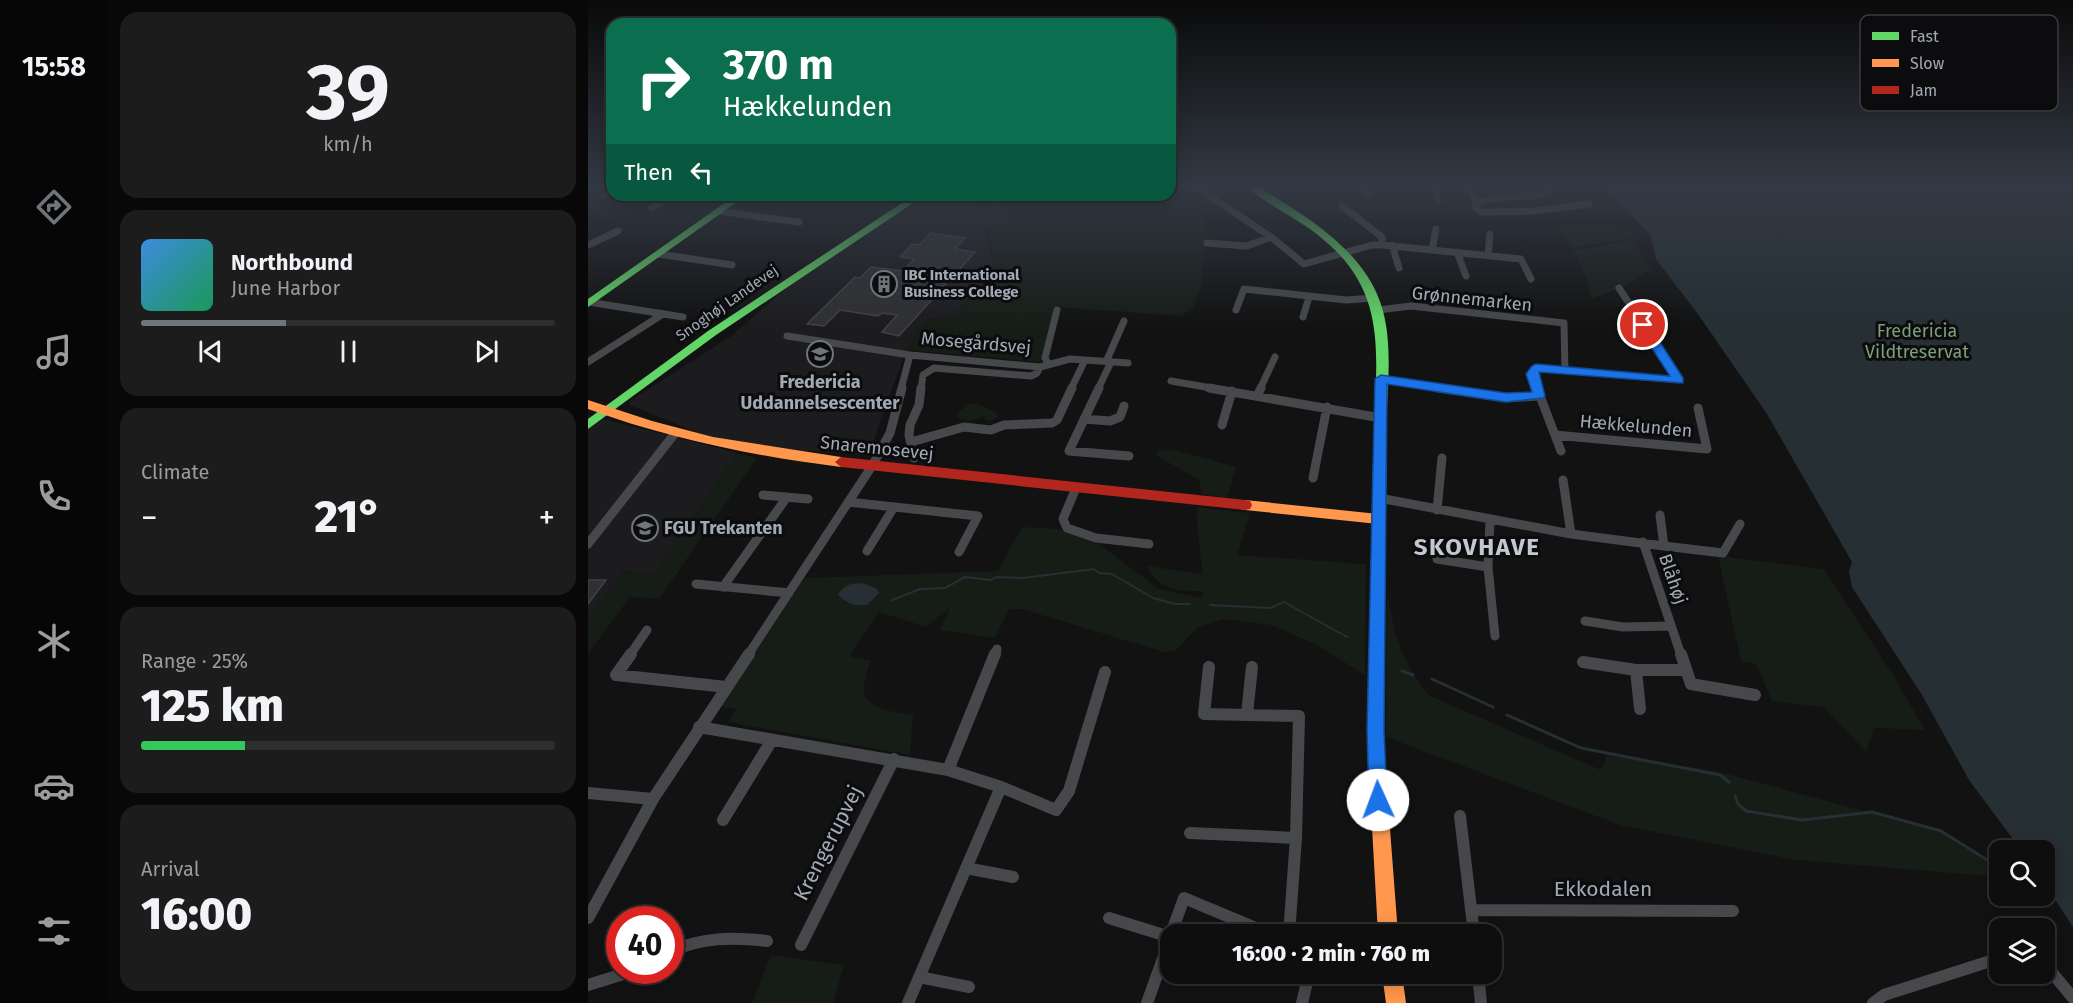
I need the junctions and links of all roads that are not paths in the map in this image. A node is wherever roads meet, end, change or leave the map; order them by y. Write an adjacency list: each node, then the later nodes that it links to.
1 (614, 233): 12 (street)
2 (689, 233): 18 (street)
3 (848, 233): 53 (street, Snoghøj Landevej)
4 (862, 233): 53 (street, Snoghøj Landevej)
5 (1265, 233): 10 (street)
6 (1324, 233): 17 (street)
7 (1377, 233): 13 (street)
8 (1435, 233): 15 (street)
9 (1490, 234): 19 (street)
10 (1271, 237): 11 (street); 17 (street)
11 (1207, 243)
12 (588, 245)
13 (1382, 245): 14 (street); 17 (street)
14 (1392, 246): 15 (street); 21 (street)
15 (1432, 250): 16 (street)
16 (1457, 252): 19 (street); 22 (street)
17 (1346, 253): 27 (street)
18 (659, 254): 20 (street); 26 (street)
19 (1488, 255): 23 (street)
20 (732, 265)
21 (1399, 268)
22 (1466, 276)
23 (1531, 279)
24 (1619, 288): 44 (street)
25 (1309, 297): 27 (street, Grønnemarken); 29 (street, Grønnemarken); 33 (street)
26 (589, 303): 30 (street)
27 (1376, 304): 35 (street, Grønnemarken); 45 (street)
28 (1057, 310): 43 (street, Mosegårdsvej)
29 (1236, 310)
30 (663, 314): 32 (street); 40 (street)
31 (1564, 314): 35 (street)
32 (683, 317)
33 (1303, 317)
34 (1124, 321): 41 (street)
35 (1564, 323): 44 (street)
36 (787, 336): 37 (street, Mosegårdsvej)
37 (909, 356): 43 (street, Mosegårdsvej); 51 (street, Mosegårdsvej)
38 (1275, 357): 48 (street)
39 (1085, 360): 41 (street, Mosegårdsvej); 43 (street, Mosegårdsvej); 62 (street)
40 (588, 362)
41 (1109, 362): 42 (street, Mosegårdsvej); 57 (street)
42 (1128, 363)
43 (1044, 365): 50 (street, Mosegårdsvej)
44 (1565, 371): 49 (street, Hækkelunden)
45 (1381, 379): 49 (street); 56 (street)
46 (1171, 381): 47 (street)
47 (1232, 391): 48 (street); 59 (street)
48 (1257, 396): 54 (street)
49 (1539, 396): 61 (street, Hækkelunden)
50 (920, 397): 51 (street); 62 (street, Mosegårdsvej)
51 (899, 399): 67 (street, Mosegårdsvej)
52 (1125, 406): 57 (street)
53 (597, 407): 58 (street, Snoghøj Landevej); 60 (street, Snaremosevej)
54 (1327, 407): 56 (street); 68 (street)
55 (1698, 408): 61 (street, Hækkelunden)
56 (1381, 418): 73 (street)
57 (1084, 419): 64 (street)
58 (588, 425)
59 (1222, 425)
60 (676, 432): 67 (street, Snaremosevej); 84 (street)
61 (1555, 435): 63 (street, Hækkelunden)
62 (910, 442): 65 (street, Mosegårdsvej)
63 (1561, 451)
64 (1129, 456)
65 (914, 458)
66 (1442, 458): 77 (street)
67 (872, 466): 70 (street, Snaremosevej); 75 (street, Mosegårdsvej)
68 (1313, 478)
69 (1563, 480): 82 (street)
70 (1076, 488): 79 (street, Snaremosevej); 85 (street)
71 (762, 495): 72 (street)
72 (787, 497): 74 (street); 92 (street)
73 (1379, 498): 77 (street, Blåhøj); 79 (street)
74 (808, 499)
75 (848, 502): 76 (street); 93 (street, Mosegårdsvej)
76 (894, 507): 87 (street); 88 (street)
77 (1437, 510): 80 (street, Blåhøj)
78 (1660, 516): 86 (street, Blåhøj)
79 (1378, 519): 129 (street)
80 (1490, 520): 82 (street, Blåhøj); 90 (street)
81 (1740, 524): 86 (street, Blåhøj)
82 (1571, 534): 83 (street, Blåhøj)
83 (1643, 542): 86 (street, Blåhøj); 95 (street, Blåhøj)
84 (588, 544)
85 (1149, 544)
86 (1664, 546)
87 (867, 551)
88 (960, 552)
89 (1437, 559): 90 (street)
90 (1488, 567): 97 (street)
91 (696, 584): 92 (street)
92 (723, 586): 93 (street)
93 (789, 593): 105 (street, Mosegårdsvej)
94 (1585, 621): 95 (street, Blåhøj)
95 (1671, 626): 103 (street, Blåhøj)
96 (647, 630): 105 (street)
97 (1495, 636)
98 (997, 649): 112 (street)
99 (1583, 662): 102 (street)
100 (1209, 667): 108 (street)
101 (1252, 667): 108 (street)
102 (1636, 670): 103 (street); 107 (street)
103 (1686, 670): 106 (street)
104 (1105, 672): 113 (street)
105 (726, 687): 109 (street, Mosegårdsvej)
106 (1755, 695)
107 (1641, 710)
108 (1247, 714): 119 (street)
109 (699, 727): 110 (street); 115 (street, Mosegårdsvej)
110 (772, 740): 111 (street); 117 (street)
111 (894, 759): 112 (street); 133 (street, Krengerupvej)
112 (948, 770): 113 (street)
113 (1001, 787): 120 (street)
114 (588, 793): 115 (street)
115 (653, 799): 124 (street, Mosegårdsvej)
116 (1460, 816): 122 (street)
117 (723, 820)
118 (1190, 833): 119 (street)
119 (1296, 838): 128 (street)
120 (966, 868): 121 (street); 138 (street)
121 (1013, 877)
122 (1472, 910): 123 (street, Ekkodalen); 130 (street)
123 (1733, 910)
124 (588, 918)
125 (1109, 918): 131 (street)
126 (1175, 924): 127 (street)
127 (1246, 924)
128 (1290, 924)
129 (1387, 924)
130 (1473, 924)
131 (1160, 934)
132 (767, 941): 134 (street)
133 (801, 945)
134 (684, 947)
135 (1989, 962): 151 (street)
136 (1160, 967): 147 (street)
137 (2055, 976): 145 (street)
138 (919, 977): 144 (street); 146 (street)
139 (606, 979): 143 (street)
140 (1307, 984): 148 (street)
141 (1393, 984): 149 (street)
142 (1479, 984): 150 (street)
143 (588, 985)
144 (969, 987)
145 (2073, 998)
146 (908, 1003)
147 (1148, 1003)
148 (1302, 1003)
149 (1396, 1003)
150 (1481, 1003)
151 (1873, 1003)

